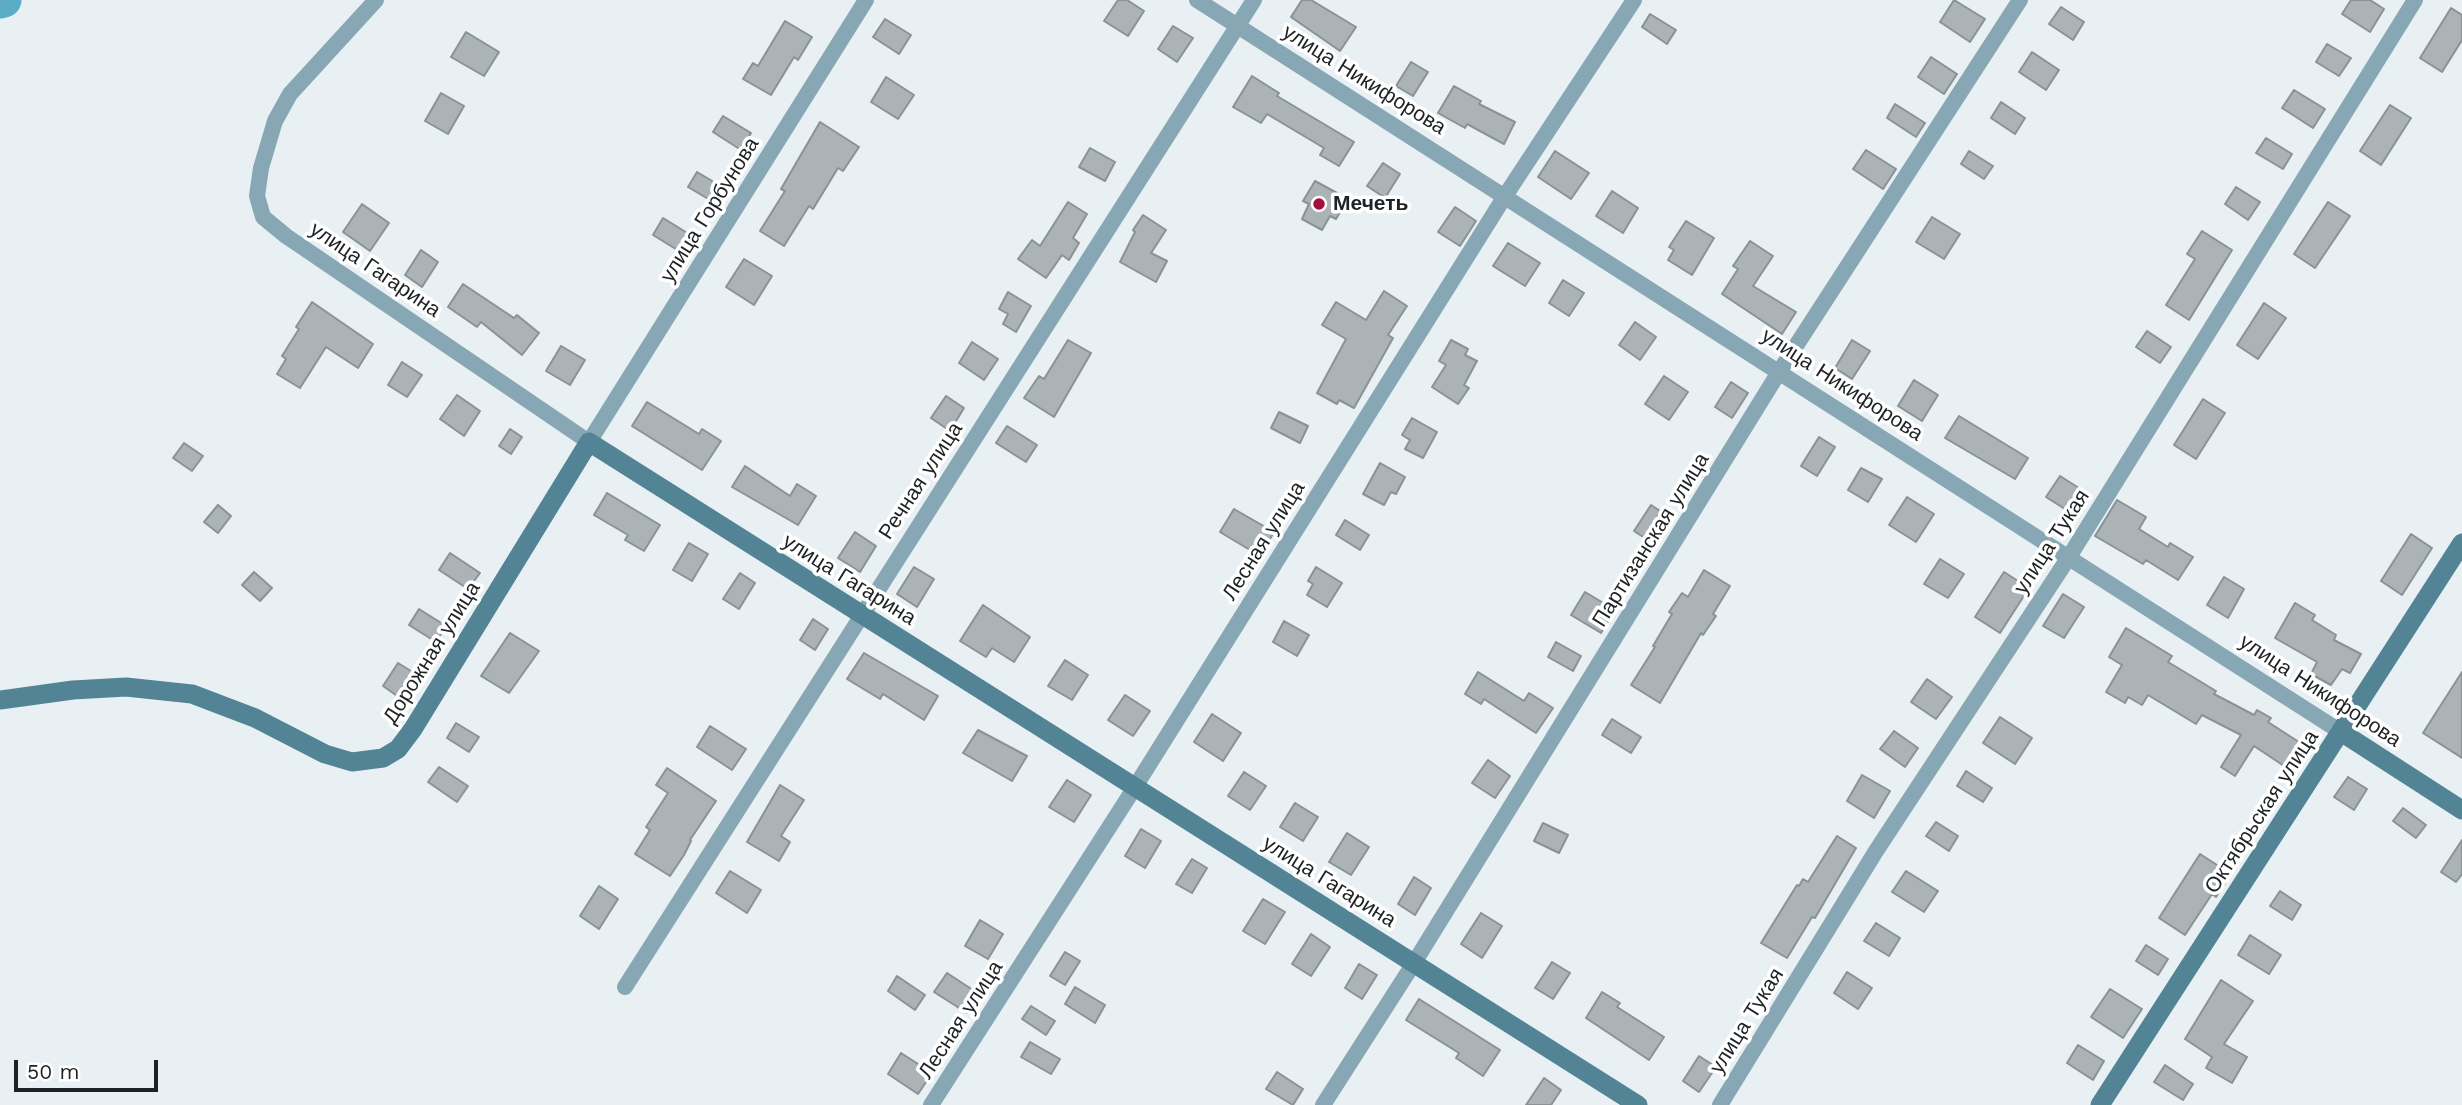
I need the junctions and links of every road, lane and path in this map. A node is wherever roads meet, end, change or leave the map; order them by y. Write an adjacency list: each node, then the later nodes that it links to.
1 (376, 0): 11 (street, улица Гагарина)
2 (866, 0): 11 (street, улица Горбунова)
3 (1197, 0): 8 (street, улица Никифорова)
4 (1254, 0): 8 (street, Речная улица)
5 (1634, 0): 9 (street, Лесная улица)
6 (2020, 0): 10 (street, Партизанская улица)
7 (2415, 0): 13 (street, улица Тукая)
8 (1238, 26): 9 (street, улица Никифорова); 14 (street, Речная улица)
9 (1505, 196): 10 (street, улица Никифорова); 17 (street, Лесная улица)
10 (1780, 372): 13 (street, улица Никифорова); 19 (street, Партизанская улица)
11 (589, 442): 14 (main road, улица Гагарина); 15 (main road, Дорожная улица)
12 (2462, 543): 16 (main road, Октябрьская улица)
13 (2068, 557): 16 (street, улица Никифорова); 24 (street, улица Тукая)
14 (861, 614): 17 (main road, улица Гагарина); 20 (street, Речная улица)
15 (0, 700)
16 (2340, 732): 18 (main road, улица Никифорова); 25 (main road, Октябрьская улица)
17 (1135, 787): 19 (main road, улица Гагарина); 21 (street, Лесная улица)
18 (2462, 810)
19 (1414, 963): 22 (street, Партизанская улица); 23 (main road, улица Гагарина)
20 (625, 987)
21 (931, 1105)
22 (1323, 1105)
23 (1638, 1105)
24 (1720, 1105)
25 (2101, 1105)

